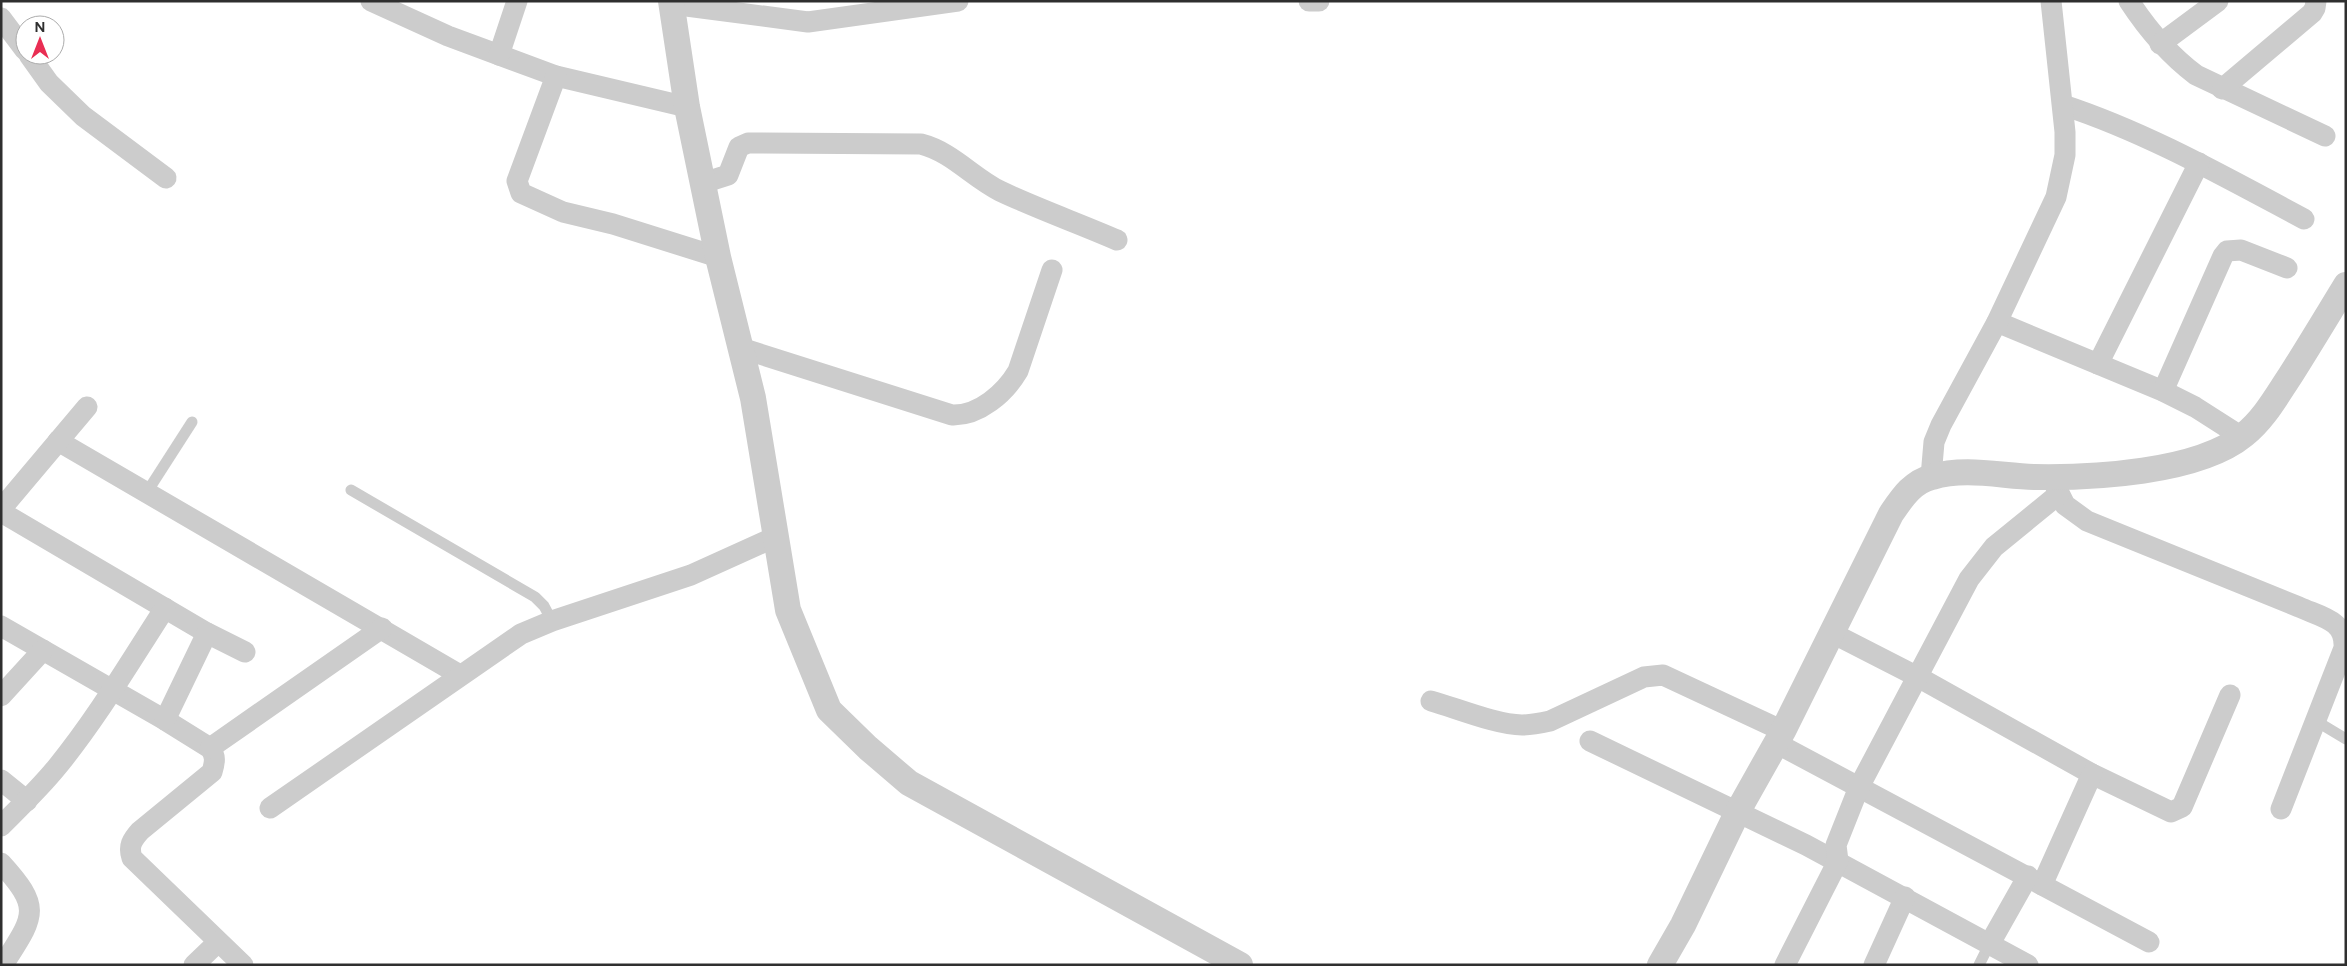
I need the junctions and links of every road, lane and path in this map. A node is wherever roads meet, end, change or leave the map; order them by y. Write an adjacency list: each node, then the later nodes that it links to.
1 (371, 1): 14 (street)
2 (517, 1): 14 (street)
3 (958, 1): 10 (street)
4 (1309, 1): 5 (street)
5 (1319, 1)
6 (2051, 1): 18 (street)
7 (2129, 1): 13 (street)
8 (2218, 1): 13 (street)
9 (2316, 1): 17 (street)
10 (671, 2): 19 (street)
11 (1, 18): 12 (street)
12 (15, 37)
13 (2160, 44): 17 (street)
14 (499, 55): 16 (street)
15 (36, 65): 22 (street)
16 (556, 76): 19 (street); 26 (street)
17 (2222, 88): 20 (street)
18 (2063, 105): 21 (street); 30 (street)
19 (687, 107): 23 (street)
20 (2326, 136)
21 (2199, 163): 24 (street); 32 (street)
22 (166, 178)
23 (703, 184): 25 (street); 26 (street)
24 (2304, 219)
25 (1117, 240)
26 (718, 256): 31 (street)
27 (2287, 268): 33 (street)
28 (1052, 270): 31 (street)
29 (2346, 285): 36 (street)
30 (1997, 322): 32 (street); 38 (street)
31 (741, 348): 43 (street)
32 (2098, 364): 33 (street)
33 (2163, 391): 36 (street)
34 (87, 407): 37 (street)
35 (192, 422): 41 (lane)
36 (2242, 437): 39 (street)
37 (58, 441): 41 (street); 42 (street)
38 (1931, 477): 39 (street); 48 (street)
39 (2055, 485): 53 (street); 59 (street)
40 (351, 490): 45 (lane)
41 (147, 492): 47 (street)
42 (1, 511): 44 (street)
43 (775, 537): 45 (street); 82 (street)
44 (165, 608): 49 (street); 54 (street)
45 (552, 621): 52 (street)
46 (1, 626): 50 (street)
47 (382, 628): 52 (street); 63 (street)
48 (1832, 632): 53 (street); 60 (street)
49 (207, 633): 51 (street); 58 (street)
50 (43, 650): 54 (street); 56 (street)
51 (245, 652)
52 (460, 675): 68 (street)
53 (1918, 677): 64 (street); 66 (street)
54 (113, 690): 58 (street); 67 (street)
55 (2230, 695): 64 (street)
56 (1, 696)
57 (1431, 701): 60 (street)
58 (165, 720): 63 (street)
59 (2316, 721): 61 (lane); 69 (street)
60 (1780, 737): 66 (street); 70 (street)
61 (2346, 739)
62 (1590, 741): 70 (street)
63 (210, 748): 76 (street)
64 (2092, 774): 74 (street)
65 (1, 780): 67 (street)
66 (1859, 787): 72 (street); 74 (street)
67 (27, 801): 71 (street)
68 (270, 808)
69 (2281, 809)
70 (1738, 810): 72 (street); 83 (street)
71 (1, 826)
72 (1838, 862): 75 (street); 84 (street)
73 (1, 864): 79 (street)
74 (2035, 880): 77 (street); 78 (street)
75 (1905, 897): 78 (street); 85 (street)
76 (218, 942): 80 (street); 81 (street)
77 (2149, 942)
78 (1989, 944): 86 (lane); 87 (street)
79 (4, 965)
80 (194, 965)
81 (243, 965)
82 (1240, 965)
83 (1660, 965)
84 (1785, 965)
85 (1874, 965)
86 (1979, 965)
87 (2028, 965)

